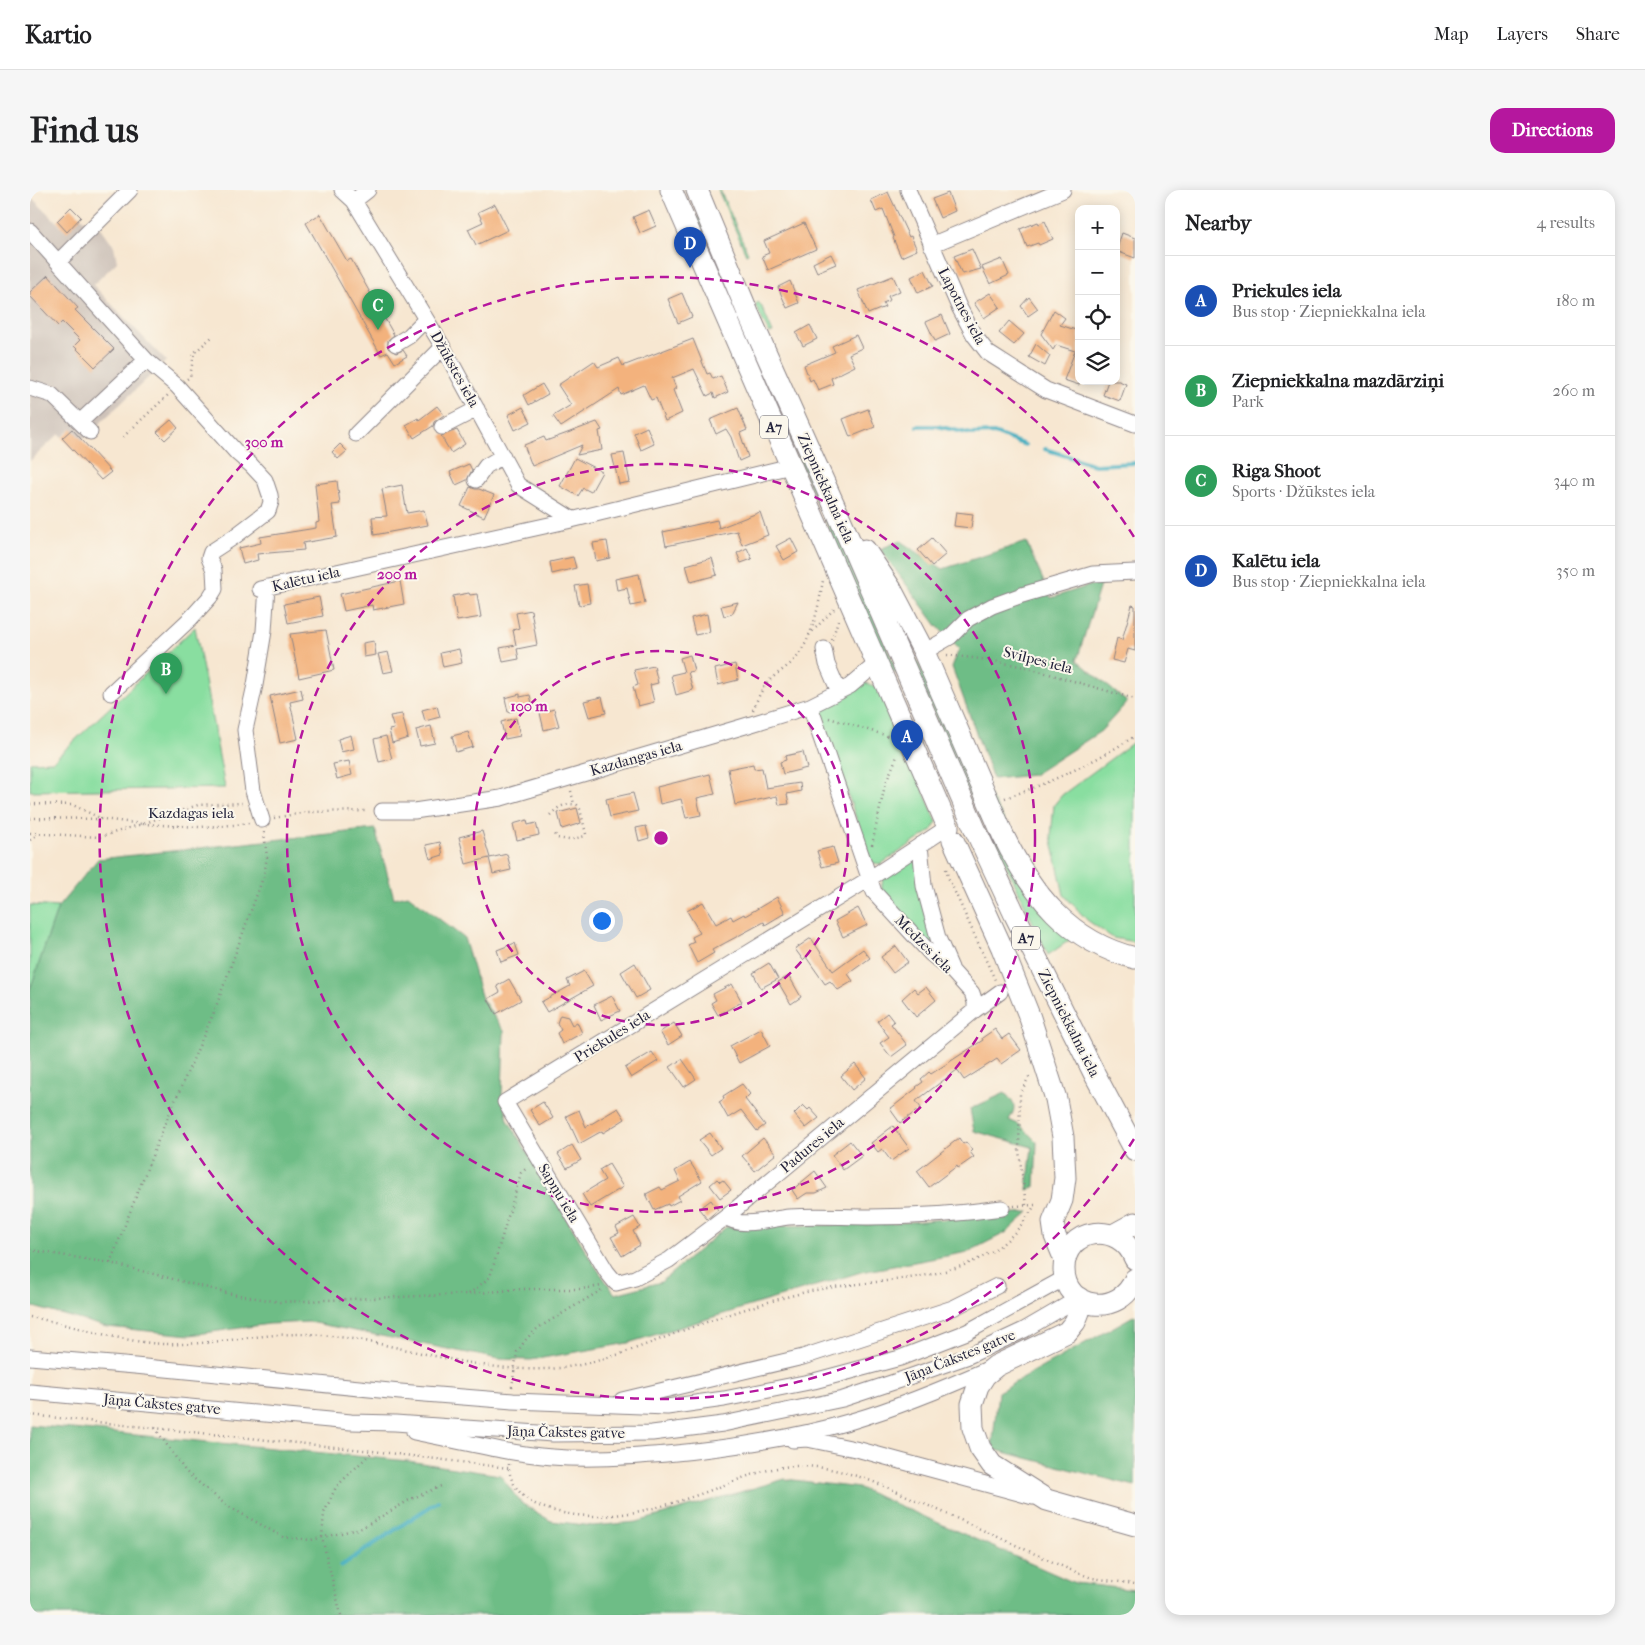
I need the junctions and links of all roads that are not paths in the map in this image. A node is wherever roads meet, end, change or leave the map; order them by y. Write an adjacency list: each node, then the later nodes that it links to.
1 (130, 190): 11 (street)
2 (342, 190): 8 (street, Džūkstes iela)
3 (368, 190): 8 (street)
4 (671, 190): 22 (highway, Ziepniekkalna iela / A7)
5 (697, 190): 24 (highway, Ziepniekkalna iela / A7)
6 (908, 190): 10 (street, Lapotnes iela)
7 (1063, 190): 10 (street)
8 (354, 201): 12 (street, Džūkstes iela)
9 (30, 231): 11 (street)
10 (931, 245): 18 (street, Lapotnes iela)
11 (58, 262): 15 (street)
12 (426, 319): 13 (street); 14 (street, Džūkstes iela)
13 (396, 344)
14 (443, 347): 17 (street, Džūkstes iela); 20 (street)
15 (146, 360): 16 (street); 31 (street)
16 (30, 388)
17 (477, 409): 19 (street); 21 (street, Džūkstes iela)
18 (1135, 424)
19 (442, 427)
20 (356, 434)
21 (503, 456): 23 (street); 25 (street, Džūkstes iela)
22 (791, 466): 25 (street, Kalētu iela); 29 (highway, Ziepniekkalna iela / A7)
23 (476, 480)
24 (835, 507): 27 (highway); 32 (highway, Ziepniekkalna iela / A7)
25 (572, 519): 35 (street, Kalētu iela)
26 (1134, 573): 27 (street)
27 (931, 648): 39 (highway)
28 (824, 649): 30 (street)
29 (876, 664): 30 (street, Kazdangas iela); 32 (highway, Ziepniekkalna iela / A7); 36 (highway, Ziepniekkalna iela / A7)
30 (839, 692): 33 (street, Kazdangas iela)
31 (110, 693)
32 (920, 703): 44 (highway, Ziepniekkalna iela / A7)
33 (811, 710): 34 (street, Kazdangas iela); 38 (street, Medzes iela)
34 (382, 812)
35 (260, 814)
36 (951, 834): 37 (street, Priekules iela); 50 (highway, Ziepniekkalna iela / A7)
37 (920, 845): 38 (street, Priekules iela); 40 (street)
38 (868, 875): 40 (street, Medzes iela); 43 (street, Priekules iela)
39 (1135, 958)
40 (953, 972): 42 (street, Medzes iela)
41 (1000, 992): 42 (street, Padures iela)
42 (975, 1010): 46 (street, Padures iela)
43 (505, 1102): 52 (street, Sapņu iela)
44 (1135, 1150)
45 (1002, 1208): 46 (street)
46 (726, 1217): 52 (street, Padures iela)
47 (1135, 1223): 48 (highway)
48 (1113, 1235): 49 (highway); 50 (highway)
49 (1135, 1259)
50 (1065, 1269): 54 (highway, Ziepniekkalna iela); 58 (street, Jāņa Čakstes gatve)
51 (1135, 1279): 54 (highway)
52 (616, 1283)
53 (997, 1286): 58 (street)
54 (1079, 1298): 56 (highway); 59 (street, Jāņa Čakstes gatve)
55 (30, 1357): 58 (street, Jāņa Čakstes gatve)
56 (996, 1366): 60 (street); 61 (highway)
57 (30, 1392): 59 (street, Jāņa Čakstes gatve)
58 (606, 1404)
59 (351, 1422): 60 (street)
60 (759, 1442): 61 (street)
61 (1047, 1500): 62 (highway)
62 (1135, 1525)

